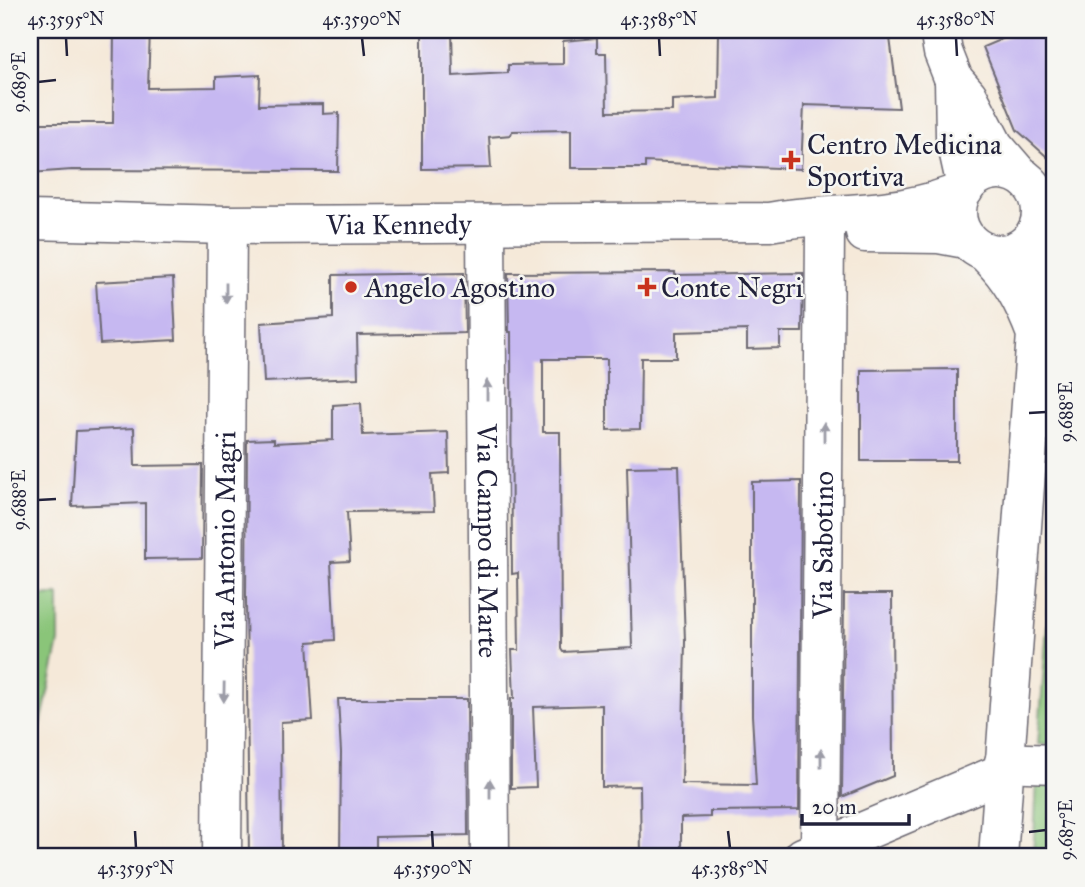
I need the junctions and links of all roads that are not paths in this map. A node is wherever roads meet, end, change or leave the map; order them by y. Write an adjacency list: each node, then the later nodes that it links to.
1 (939, 30): 2 (street)
2 (954, 80): 3 (street); 4 (street)
3 (1035, 185): 4 (street); 10 (street)
4 (965, 188): 6 (street, Via Kennedy); 11 (street)
5 (30, 220): 8 (street, Via Kennedy)
6 (769, 222): 7 (street, Via Kennedy); 9 (street, Via Kennedy)
7 (486, 224): 8 (street, Via Kennedy); 17 (street, Via Campo di Marte, one-way to 7)
8 (227, 225): 16 (street, Via Antonio Magri, one-way to 16)
9 (825, 232): 11 (street, Via Kennedy); 15 (street, Via Sabotino, one-way to 9)
10 (1042, 235): 11 (street); 12 (street)
11 (976, 246): 12 (street)
12 (1046, 308): 14 (street)
13 (1055, 764): 14 (street)
14 (1004, 767): 15 (street); 18 (street)
15 (815, 855)
16 (222, 857)
17 (490, 857)
18 (998, 857)

